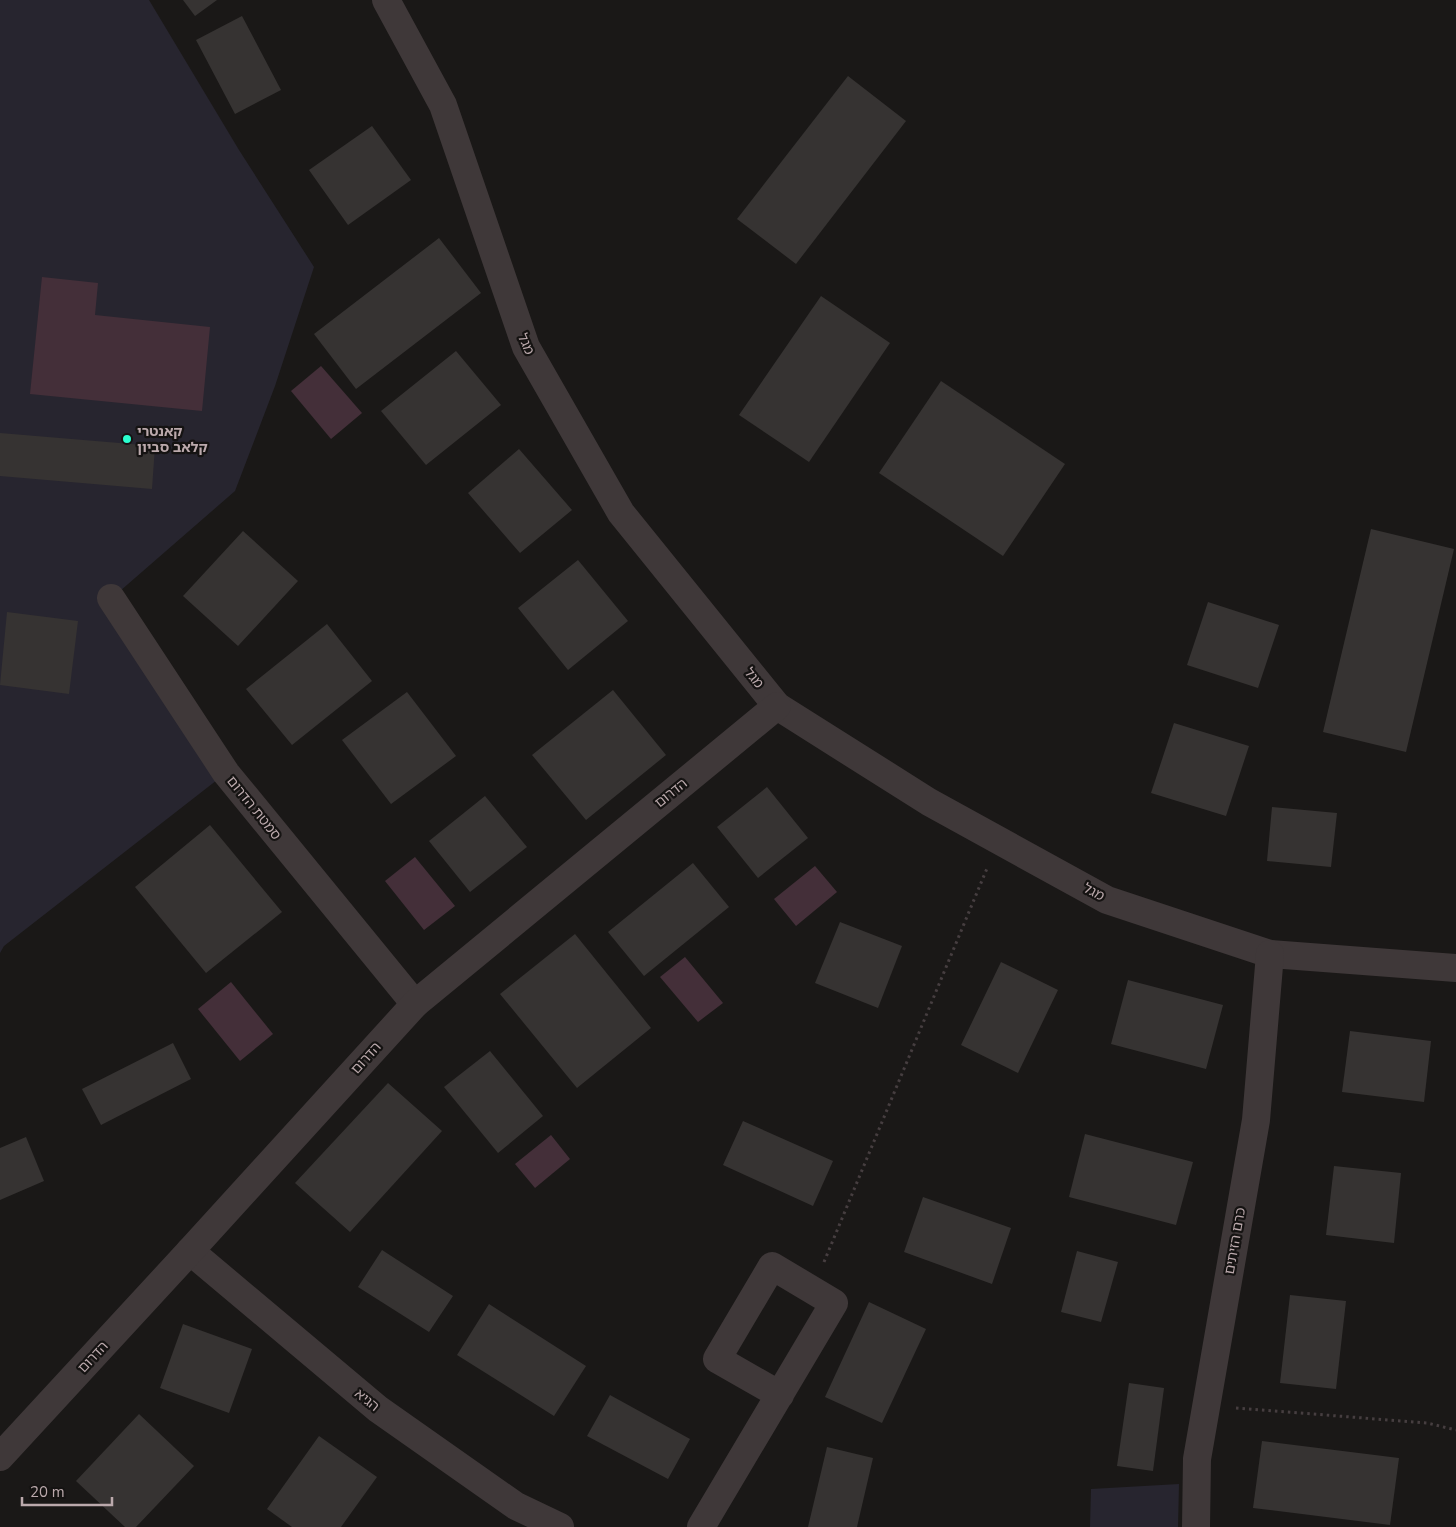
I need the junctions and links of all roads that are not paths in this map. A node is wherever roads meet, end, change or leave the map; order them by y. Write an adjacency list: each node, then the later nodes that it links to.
1 (386, 0): 3 (street, מגל)
2 (112, 598): 6 (street, סמטת הדרום)
3 (777, 706): 4 (street, מגל); 6 (street, הדרום)
4 (1270, 954): 5 (street, מגל); 12 (street, כרם הזיתים)
5 (1456, 968)
6 (415, 1004): 7 (street, הדרום)
7 (190, 1251): 9 (street, הדרום); 10 (street, הגיא)
8 (780, 1395): 8 (street); 11 (street)
9 (0, 1457)
10 (560, 1527)
11 (701, 1527)
12 (1196, 1527)

